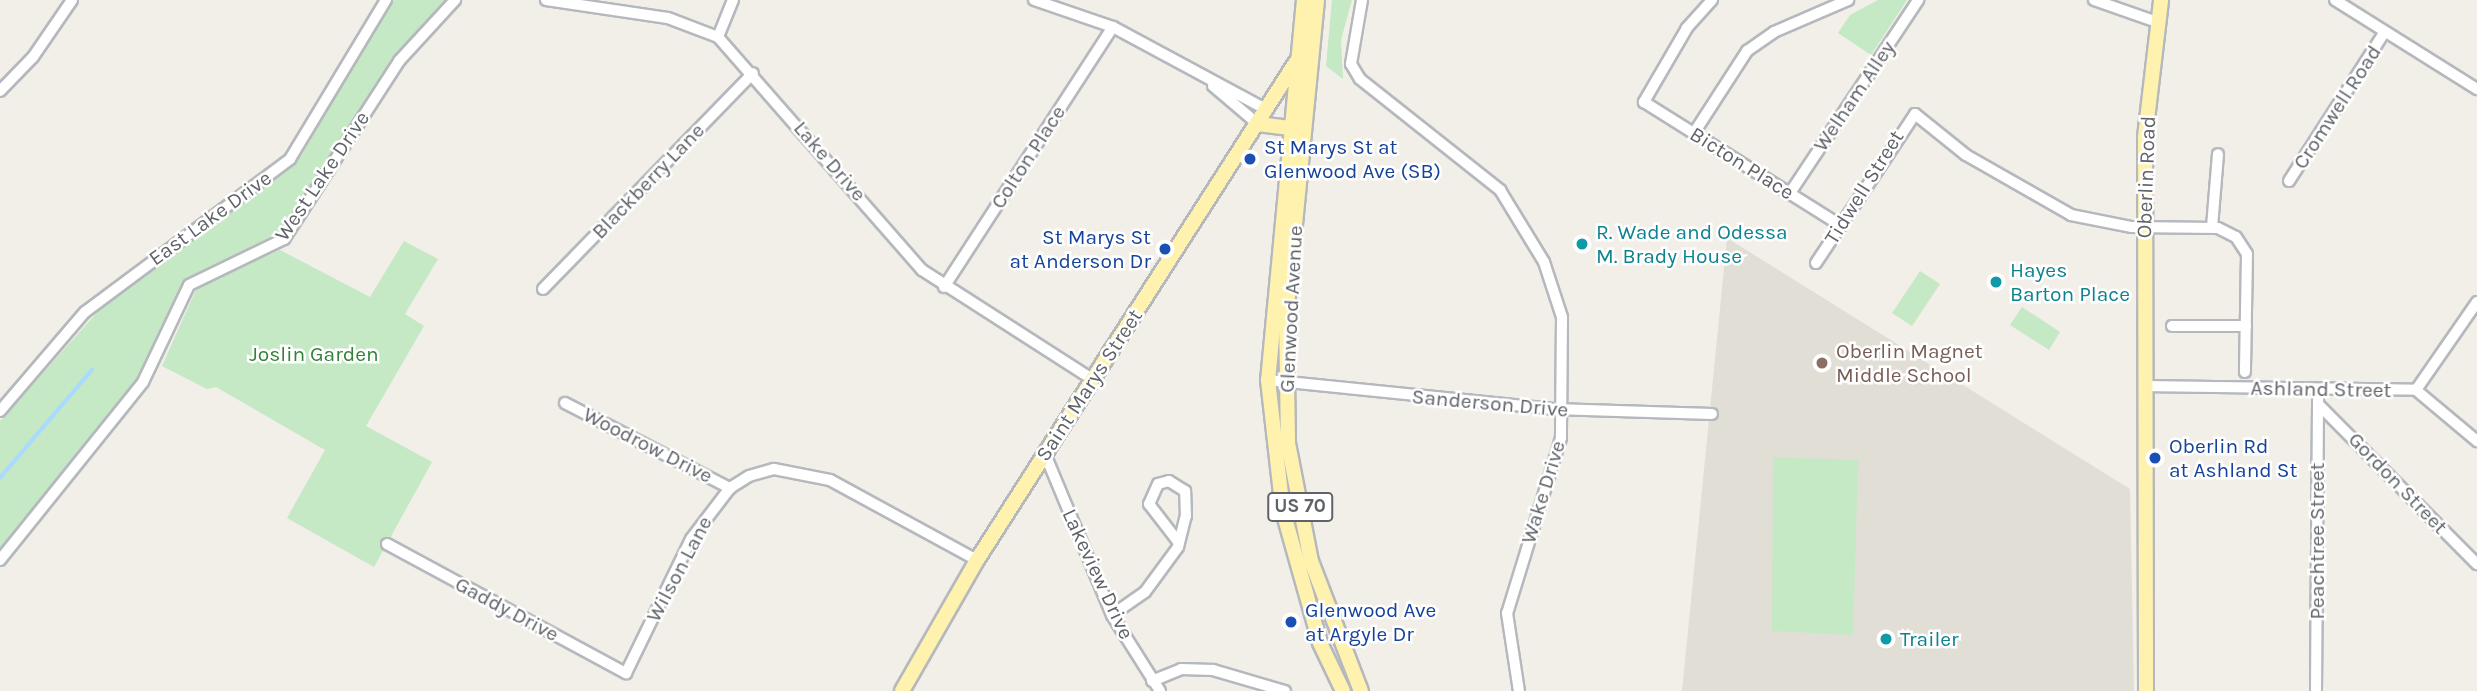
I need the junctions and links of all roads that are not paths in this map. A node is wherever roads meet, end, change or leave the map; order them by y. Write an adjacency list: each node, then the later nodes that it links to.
1 (72, 0): 24 (street)
2 (386, 0): 54 (street, East Lake Drive)
3 (456, 0): 61 (street, West Lake Drive)
4 (546, 0): 19 (street, Lake Drive)
5 (733, 0): 19 (street)
6 (1034, 0): 17 (street)
7 (1304, 0): 20 (main road, Glenwood Avenue / US 70)
8 (1362, 0): 53 (street, Wake Drive)
9 (1712, 0): 31 (street, Bicton Place)
10 (1848, 0): 31 (street)
11 (1918, 0): 34 (street, Welham Alley)
12 (2094, 0): 16 (street)
13 (2161, 0): 16 (main road, Oberlin Road)
14 (2334, 0): 18 (street)
15 (1318, 3): 27 (main road, Glenwood Avenue / US 70)
16 (2157, 22): 37 (main road, Oberlin Road)
17 (1113, 27): 22 (street); 39 (street, Colton Place)
18 (2384, 33): 23 (street); 33 (street, Cromwell Road)
19 (718, 37): 21 (street, Lake Drive)
20 (1296, 62): 25 (main road, Saint Marys Street); 26 (main road, Glenwood Avenue / US 70)
21 (753, 73): 39 (street, Lake Drive); 40 (street, Blackberry Lane)
22 (1213, 86): 25 (street); 28 (street)
23 (2477, 89)
24 (0, 91)
25 (1265, 109): 26 (main road); 28 (main road, Saint Marys Street)
26 (1290, 112): 27 (main road); 29 (main road, Glenwood Avenue / US 70)
27 (1307, 114): 30 (main road, Glenwood Avenue / US 70)
28 (1258, 124): 29 (main road); 45 (main road, Saint Marys Street)
29 (1289, 128): 30 (main road); 46 (main road, Glenwood Avenue / US 70)
30 (1305, 130): 47 (main road, Glenwood Avenue / US 70)
31 (1694, 133): 34 (street, Bicton Place)
32 (2218, 154): 36 (street)
33 (2289, 181)
34 (1790, 193): 35 (street, Bicton Place)
35 (1840, 225): 37 (street, Tidwell Street); 38 (street, Tidwell Street)
36 (2212, 227): 37 (street); 43 (street)
37 (2144, 228): 48 (main road, Oberlin Road)
38 (1816, 263)
39 (944, 287): 45 (street, Lake Drive)
40 (543, 289)
41 (2477, 302): 49 (street)
42 (2172, 326): 43 (street)
43 (2246, 326): 44 (street)
44 (2245, 372)
45 (1092, 379): 57 (main road, Saint Marys Street)
46 (1268, 380): 47 (street, Sanderson Drive); 71 (main road, Glenwood Avenue / US 70)
47 (1285, 380): 53 (street, Sanderson Drive); 72 (main road, Glenwood Avenue / US 70)
48 (2146, 386): 50 (street, Ashland Street); 67 (main road, Oberlin Road)
49 (2416, 390): 50 (street, Ashland Street); 56 (street, Ashland Street)
50 (2318, 391): 52 (street, Peachtree Street)
51 (565, 403): 58 (street, Woodrow Drive)
52 (2318, 404): 63 (street, Gordon Street); 74 (street, Peachtree Street)
53 (1564, 410): 55 (street, Sanderson Drive); 73 (street, Wake Drive)
54 (0, 411)
55 (1712, 414)
56 (2477, 441)
57 (1045, 454): 62 (main road, Saint Marys Street); 64 (street, Lakeview Drive)
58 (730, 488): 62 (street); 65 (street, Wilson Lane)
59 (1179, 543): 59 (street); 64 (street)
60 (387, 544): 65 (street, Gaddy Drive)
61 (0, 560)
62 (977, 560): 68 (main road, Saint Marys Street)
63 (2477, 564)
64 (1112, 615): 66 (street, Lakeview Drive)
65 (626, 673)
66 (1152, 681): 69 (street, Lakeview Drive); 70 (street)
67 (2148, 689)
68 (902, 691)
69 (1160, 691)
70 (1285, 691)
71 (1343, 691)
72 (1362, 691)
73 (1519, 691)
74 (2316, 691)

